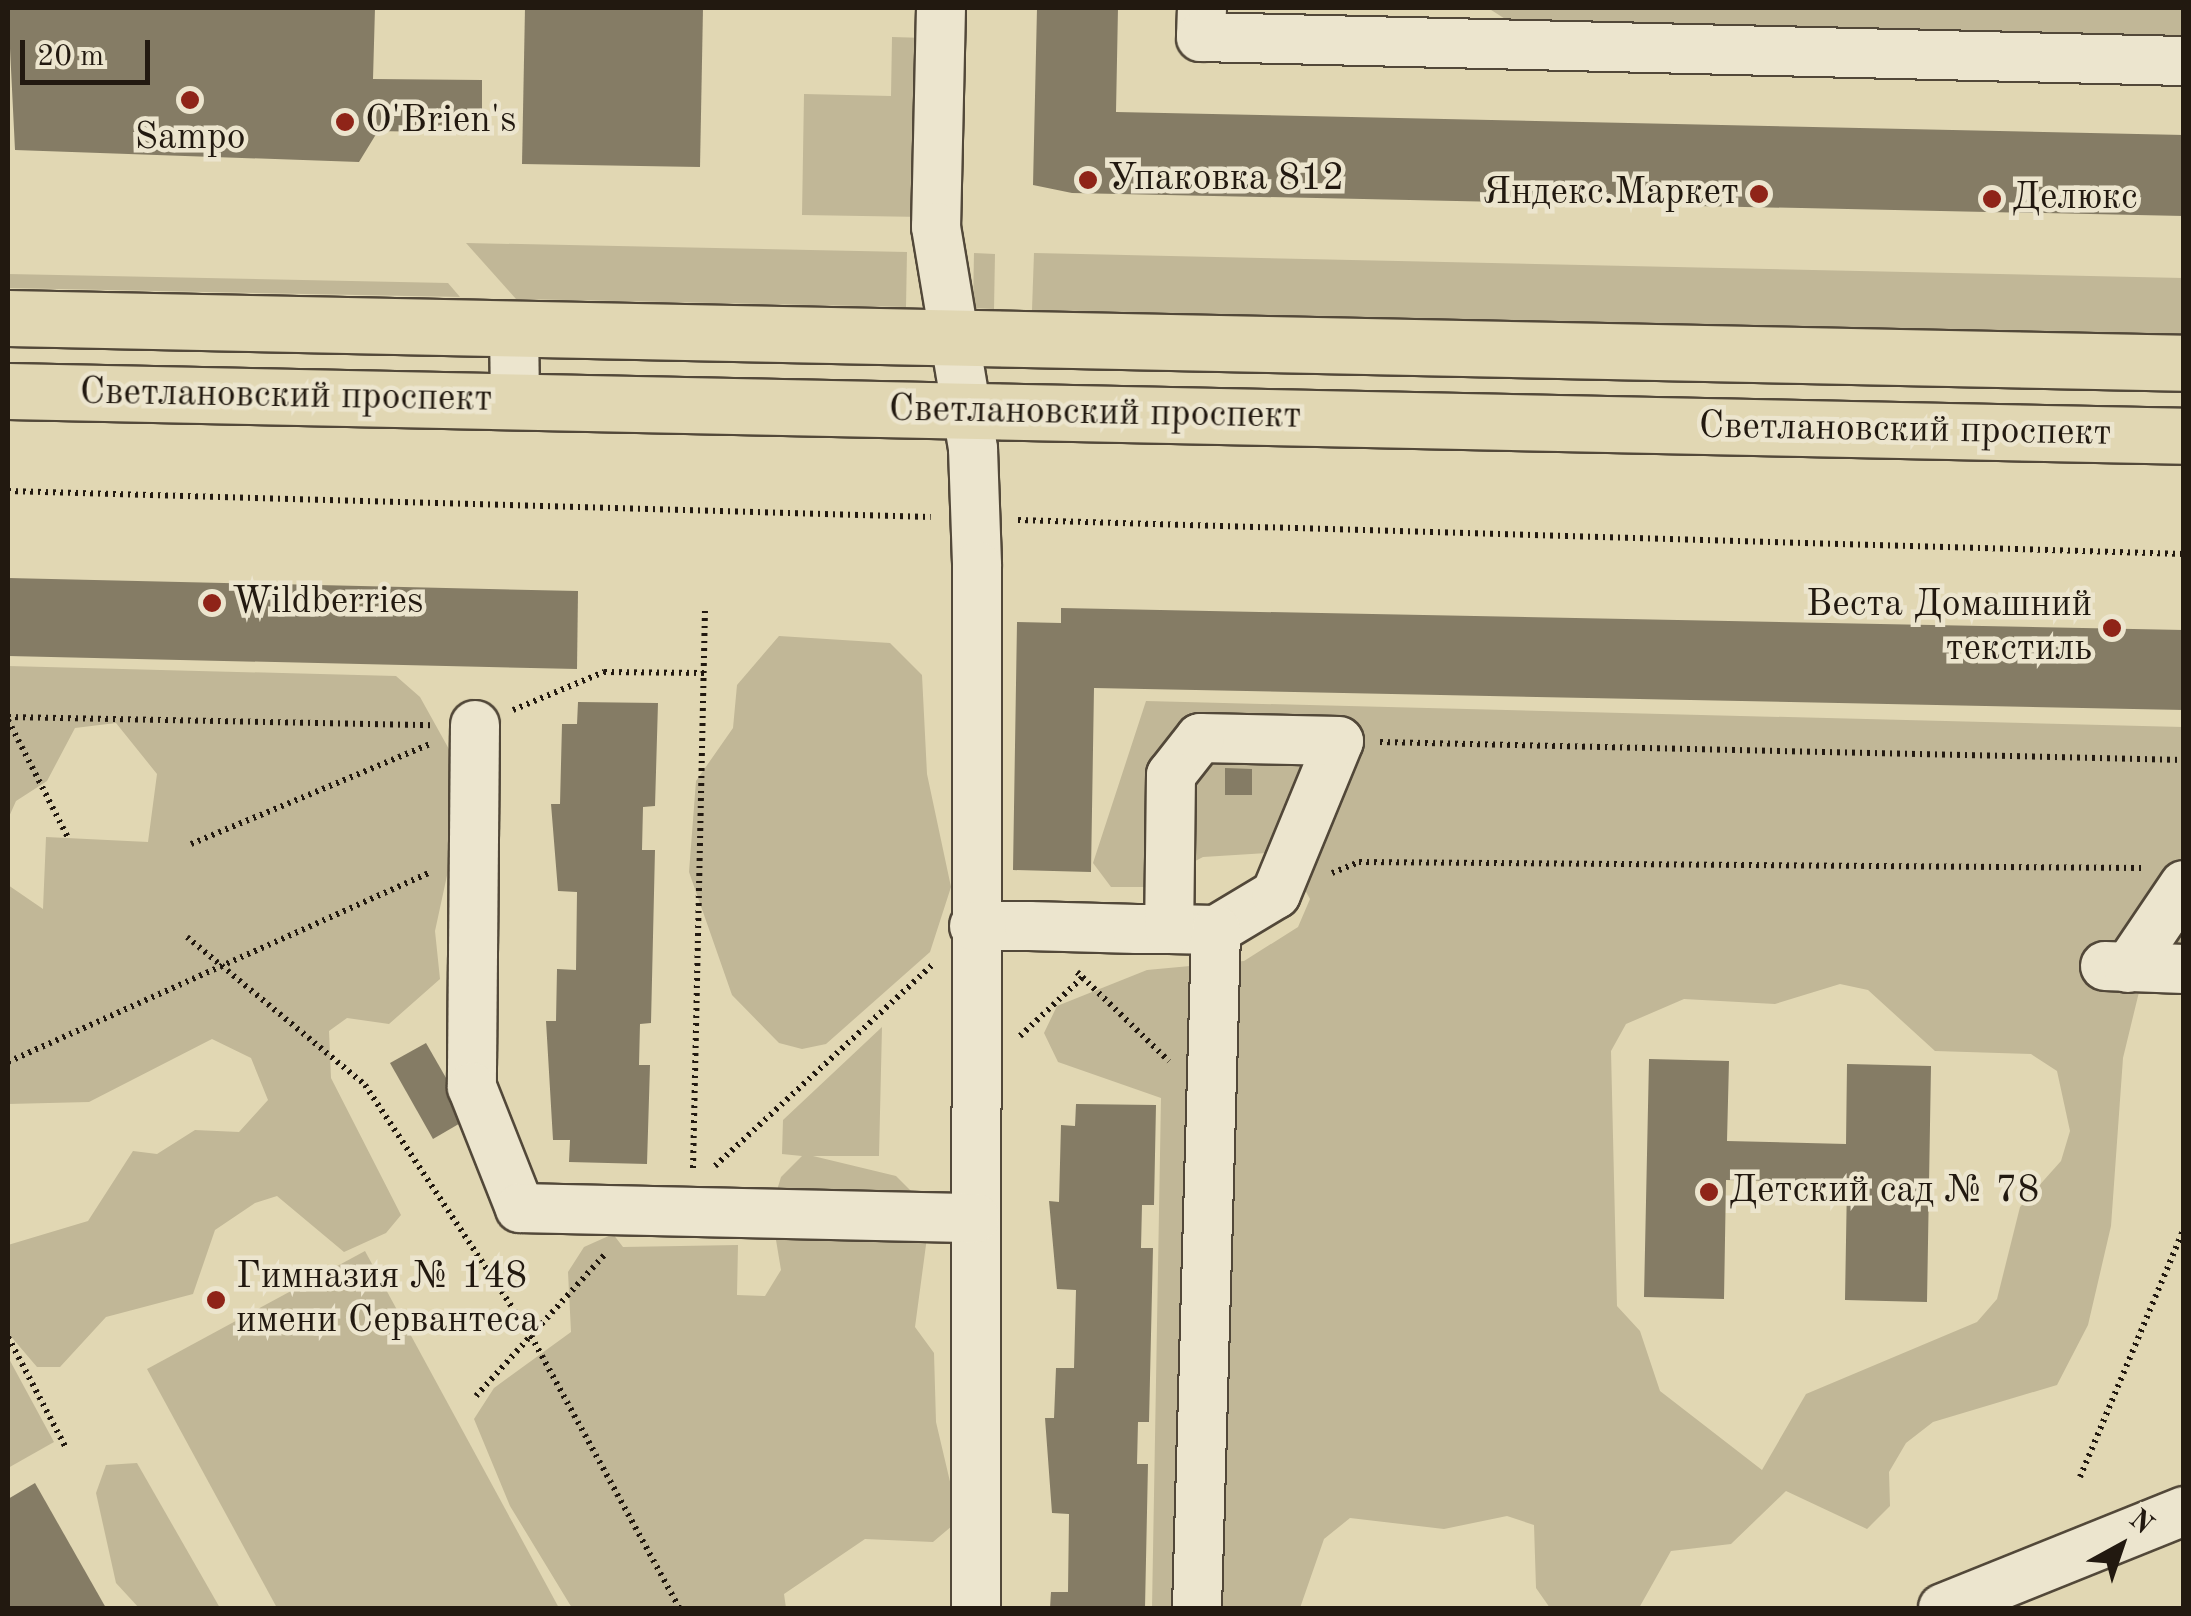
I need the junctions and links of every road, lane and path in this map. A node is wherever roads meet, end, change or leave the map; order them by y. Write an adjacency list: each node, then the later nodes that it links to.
1 (941, 8): 8 (street)
2 (1202, 8): 4 (street)
3 (1463, 8): 4 (street)
4 (1512, 45): 5 (street)
5 (2184, 61)
6 (8, 318): 7 (main road, Светлановский проспект)
7 (514, 328): 8 (main road, Светлановский проспект); 11 (street)
8 (950, 336): 9 (main road, Светлановский проспект); 12 (street)
9 (2184, 363)
10 (8, 391): 11 (main road, Светлановский проспект)
11 (515, 402): 12 (main road, Светлановский проспект)
12 (965, 412): 13 (main road, Светлановский проспект); 15 (street)
13 (2184, 436)
14 (8, 491): 15 (path)
15 (972, 518): 16 (path); 28 (street)
16 (2184, 554)
17 (706, 607): 18 (path)
18 (704, 673): 20 (path); 28 (path)
19 (8, 718): 20 (path); 24 (path)
20 (475, 725): 23 (street); 25 (path)
21 (1339, 741): 22 (path); 27 (street); 30 (street)
22 (2184, 760)
23 (473, 828): 33 (path); 39 (street)
24 (68, 838)
25 (191, 844)
26 (2174, 876): 27 (path); 34 (street)
27 (1276, 894): 31 (street)
28 (974, 926): 29 (street); 37 (street)
29 (1030, 926): 30 (street); 35 (path)
30 (1153, 929): 31 (street); 35 (path)
31 (1216, 930): 38 (street)
32 (188, 937): 33 (path)
33 (223, 967): 36 (path); 42 (path)
34 (2184, 969)
35 (1083, 978): 37 (path); 38 (path)
36 (8, 1062)
37 (974, 1079): 40 (street)
38 (1211, 1102): 50 (street)
39 (643, 1212): 40 (street); 42 (path)
40 (976, 1218): 49 (street)
41 (2184, 1228): 46 (path)
42 (531, 1336): 44 (path); 48 (path)
43 (8, 1338): 45 (path)
44 (476, 1396)
45 (67, 1450)
46 (2080, 1477)
47 (2184, 1511): 51 (street)
48 (679, 1608)
49 (976, 1608)
50 (1197, 1608)
51 (1943, 1608)

